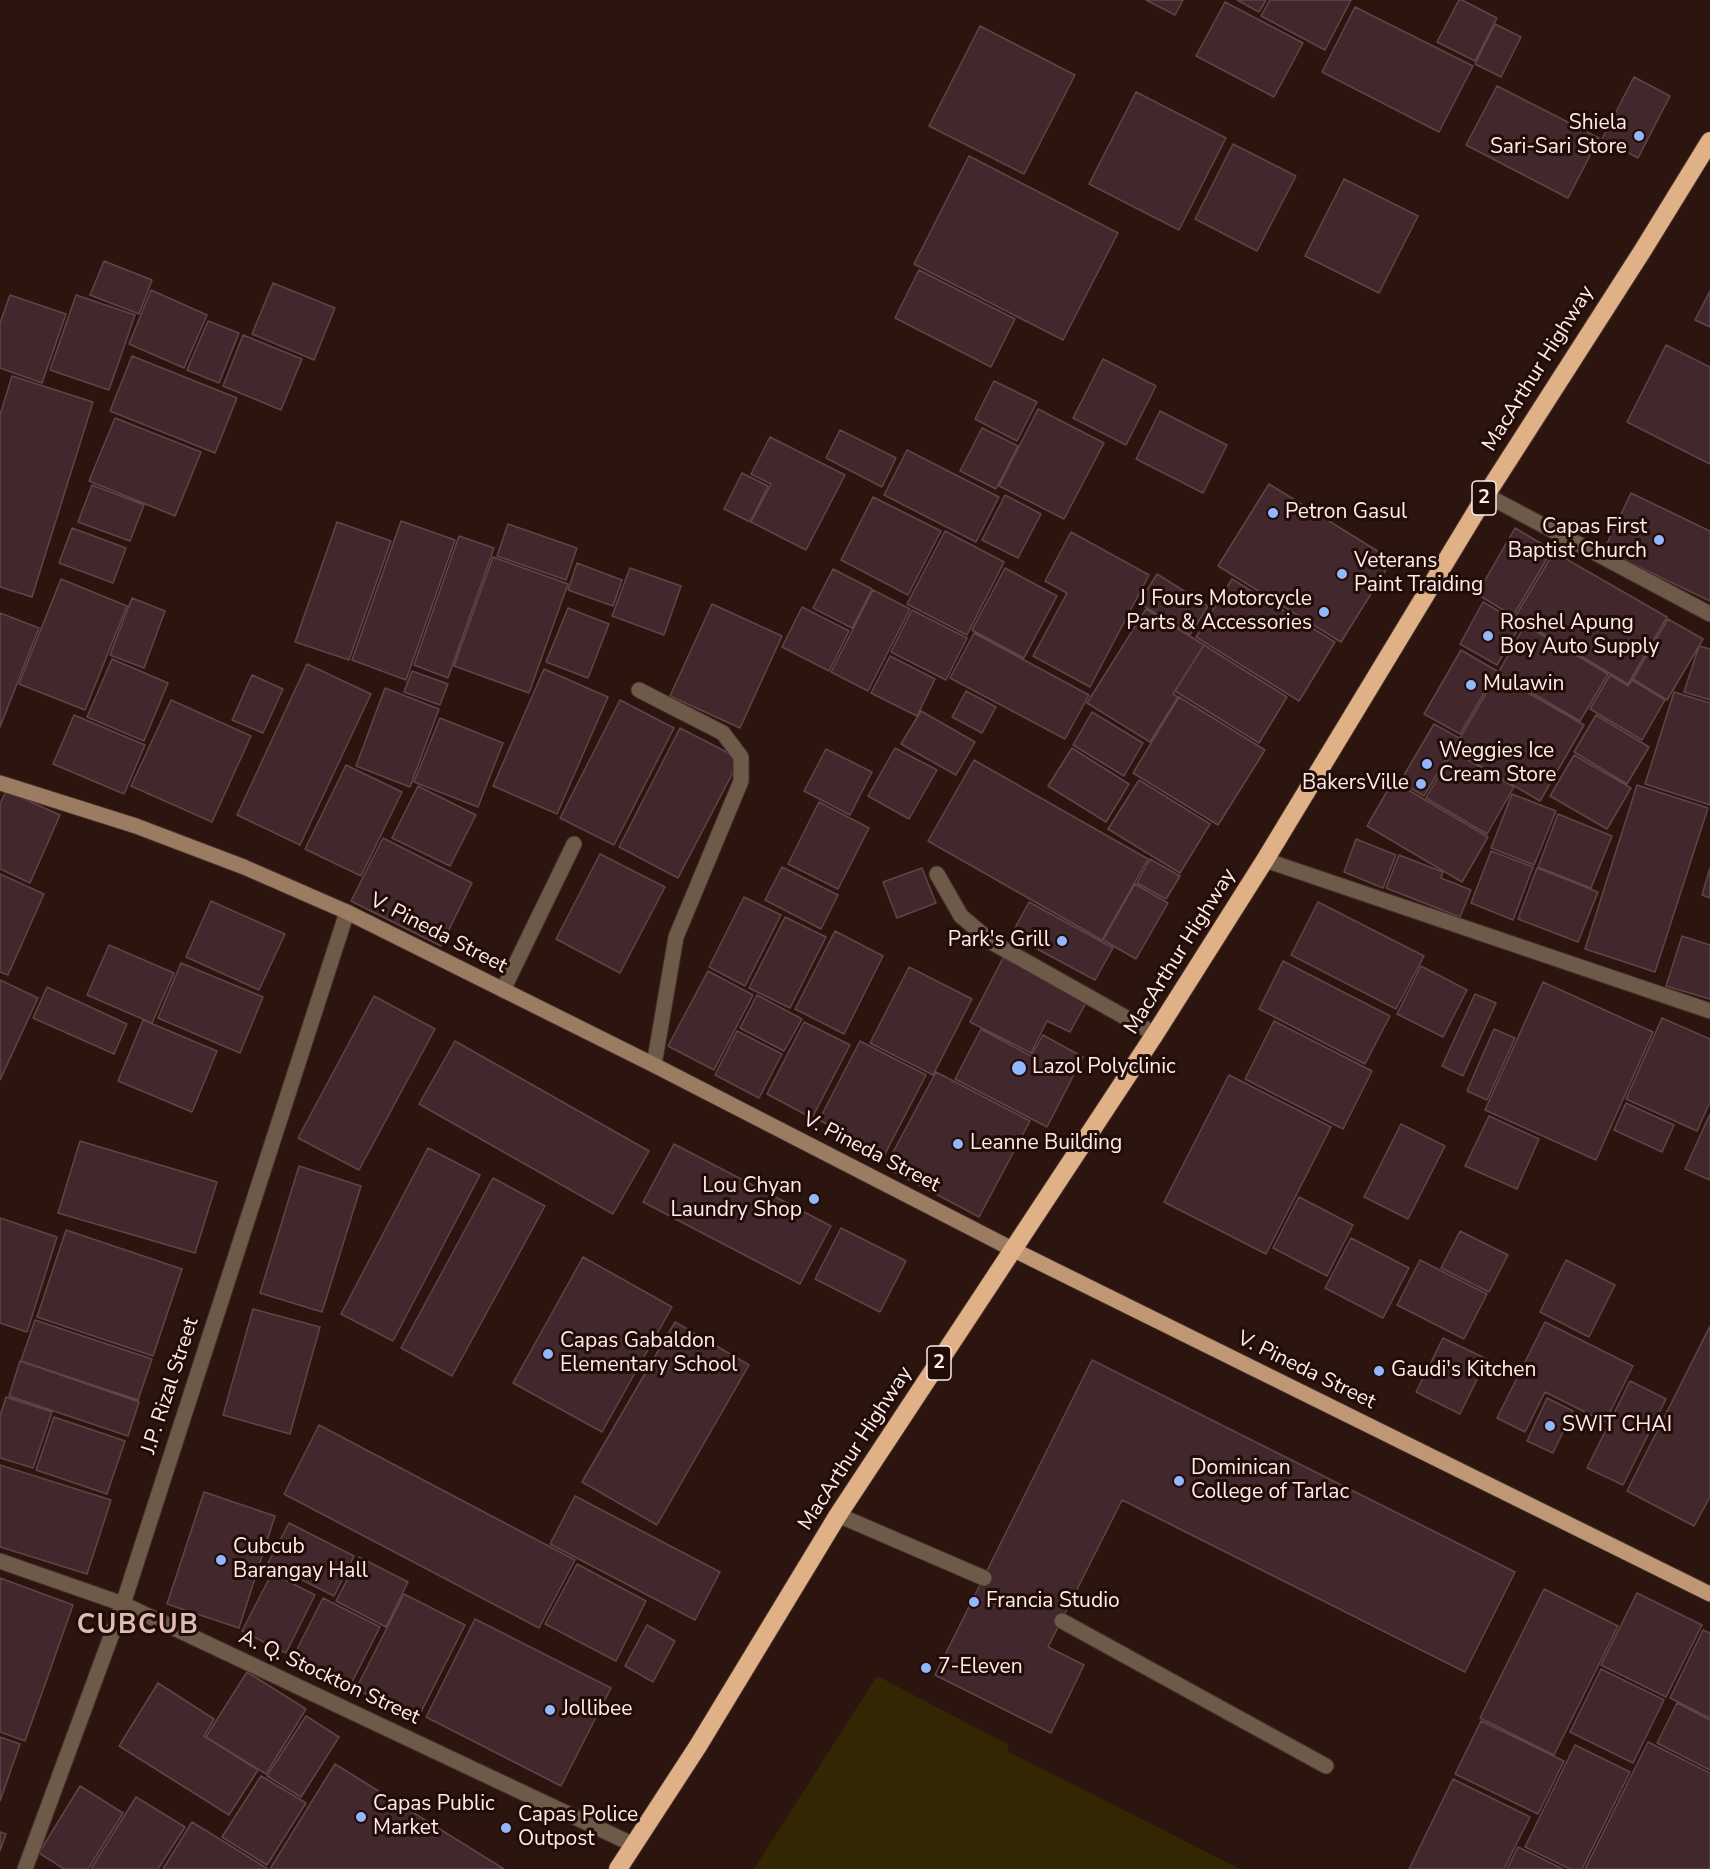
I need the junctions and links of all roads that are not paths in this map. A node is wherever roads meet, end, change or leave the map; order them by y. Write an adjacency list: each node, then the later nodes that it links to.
1 (1710, 141): 2 (highway, MacArthur Highway / 2)
2 (1486, 495): 3 (street); 7 (highway, MacArthur Highway / 2)
3 (1710, 614)
4 (639, 690): 13 (street)
5 (0, 783): 9 (street, V. Pineda Street)
6 (574, 844): 10 (street)
7 (1265, 860): 11 (street); 12 (highway, MacArthur Highway / 2)
8 (937, 874): 12 (street)
9 (347, 912): 10 (street, V. Pineda Street); 19 (street, J.P. Rizal Street)
10 (503, 990): 13 (street, V. Pineda Street)
11 (1710, 1011)
12 (1155, 1034): 14 (highway, MacArthur Highway / 2)
13 (654, 1065): 14 (street, V. Pineda Street)
14 (1014, 1250): 15 (highway, MacArthur Highway / 2); 18 (main road, V. Pineda Street)
15 (838, 1515): 17 (street); 22 (highway, MacArthur Highway / 2)
16 (0, 1561): 19 (street, A. Q. Stockton Street)
17 (984, 1578)
18 (1710, 1594)
19 (123, 1604): 22 (street, A. Q. Stockton Street); 23 (street, J.P. Rizal Street)
20 (1062, 1621): 21 (street)
21 (1326, 1766)
22 (634, 1845): 24 (highway, MacArthur Highway / 2)
23 (26, 1869)
24 (618, 1869)

